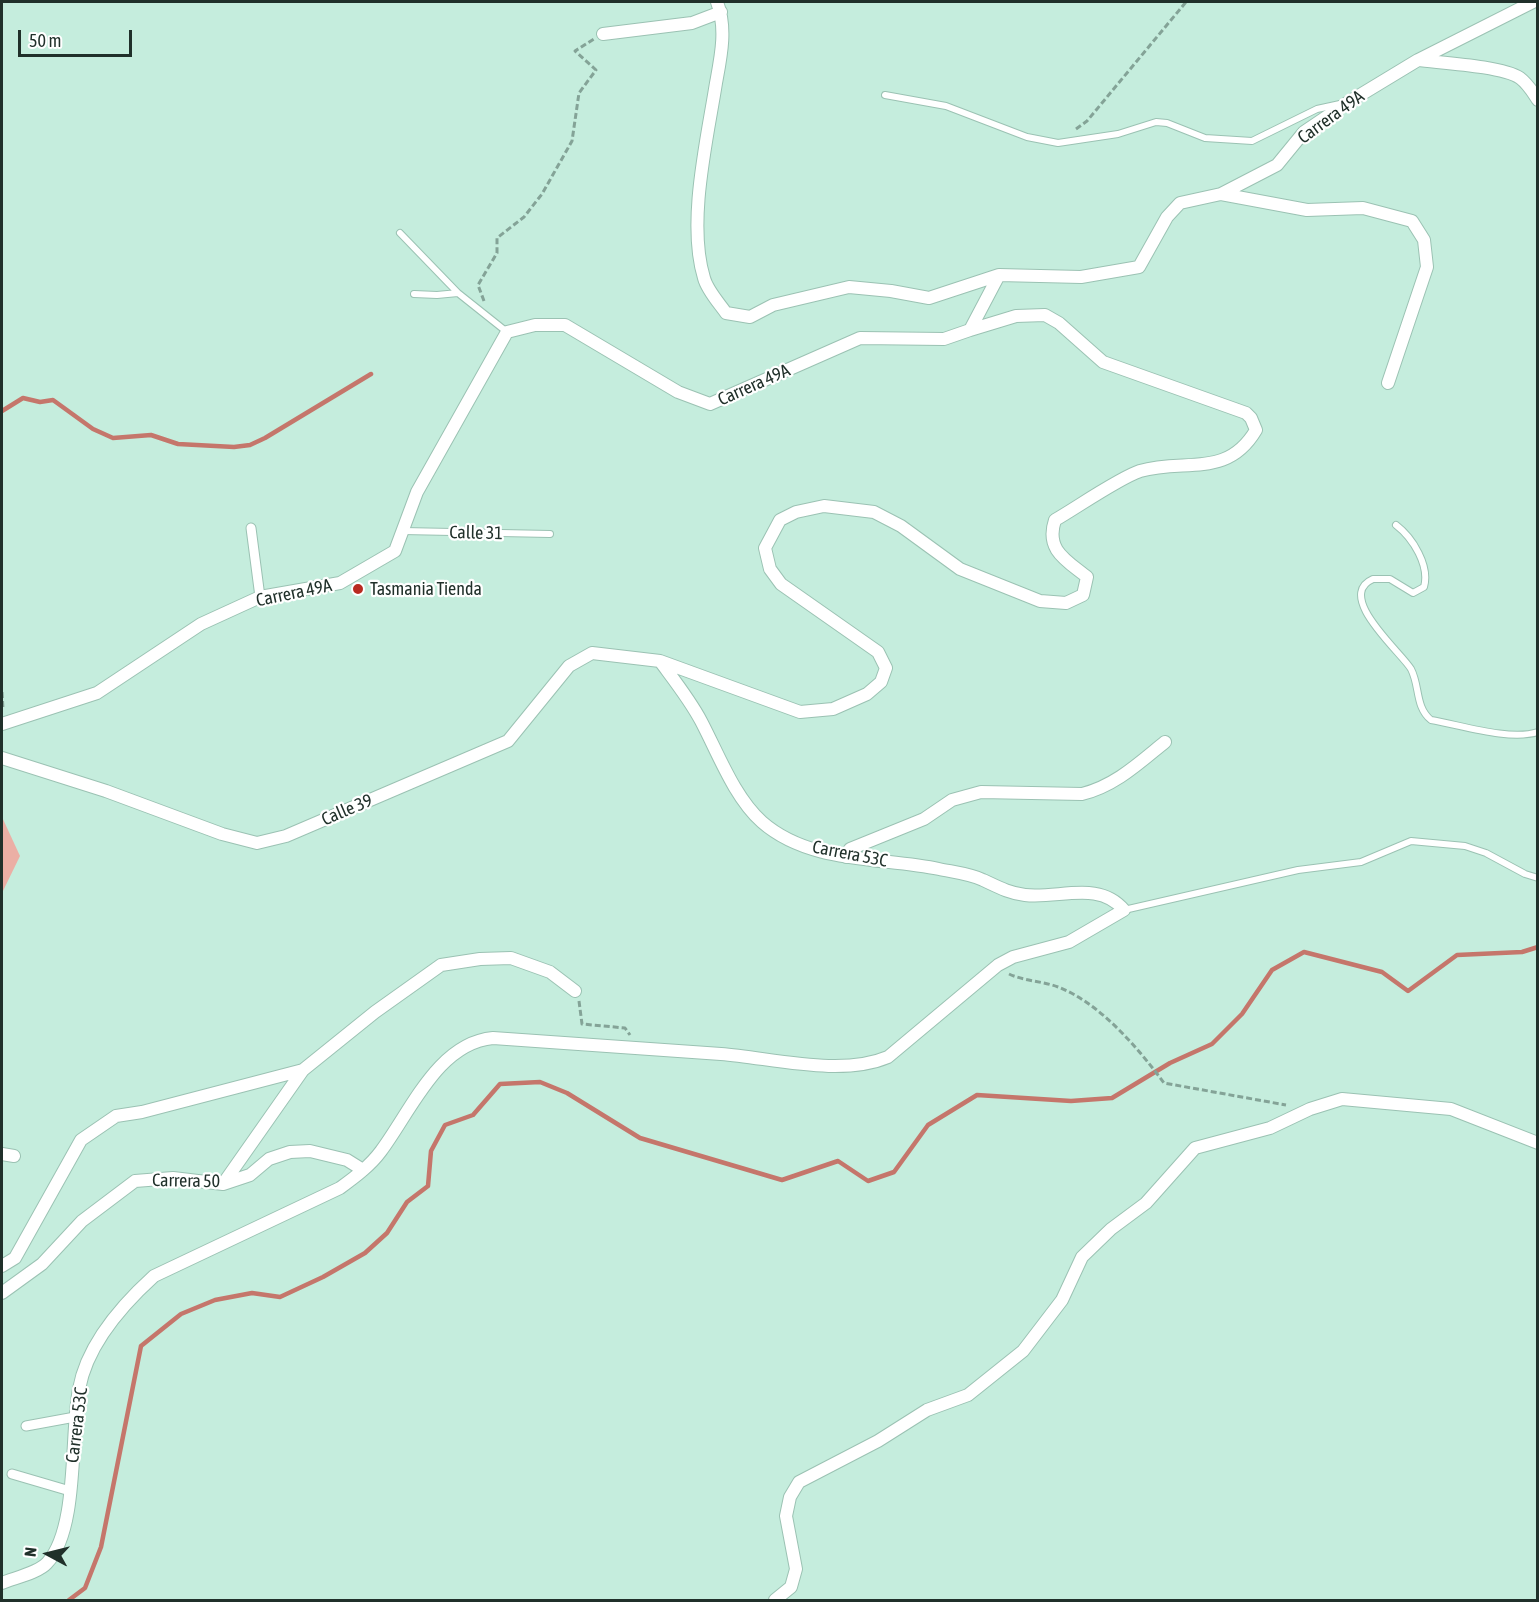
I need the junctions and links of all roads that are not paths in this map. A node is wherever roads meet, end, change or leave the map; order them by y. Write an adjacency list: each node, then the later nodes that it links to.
1 (1533, 2): 4 (street, Carrera 49A)
2 (719, 7): 3 (street); 10 (street, Carrera 49A)
3 (603, 34)
4 (1418, 60): 6 (street); 7 (street, Carrera 49A)
5 (885, 95): 7 (lane)
6 (1538, 100)
7 (1347, 103): 8 (street, Carrera 49A)
8 (1221, 194): 10 (street, Carrera 49A); 15 (street)
9 (400, 233): 11 (lane)
10 (999, 275): 13 (street)
11 (458, 292): 12 (lane); 14 (lane)
12 (414, 294)
13 (970, 330): 14 (street, Carrera 49A); 21 (street, Carrera 49A)
14 (507, 332): 18 (street, Carrera 49A)
15 (1388, 384)
16 (1396, 525): 23 (lane)
17 (251, 528): 20 (street)
18 (402, 531): 19 (lane, Calle 31); 20 (street, Carrera 49A)
19 (550, 534)
20 (260, 597): 22 (street, Carrera 49A)
21 (660, 661): 25 (street, Calle 39); 26 (street, Carrera 53C)
22 (3, 723)
23 (1538, 732)
24 (1165, 742): 26 (street)
25 (2, 758)
26 (846, 857): 28 (street, Carrera 53C)
27 (1538, 878): 28 (lane)
28 (1125, 910): 32 (street, Carrera 53C)
29 (575, 992): 30 (street)
30 (303, 1070): 33 (street); 34 (street)
31 (1538, 1143): 41 (street)
32 (363, 1170): 33 (street, Carrera 50); 36 (street, Carrera 53C)
33 (223, 1184): 35 (street, Carrera 50)
34 (2, 1266)
35 (2, 1293)
36 (75, 1417): 37 (street); 39 (street, Carrera 53C)
37 (26, 1426)
38 (12, 1474): 39 (street)
39 (70, 1491): 40 (street, Carrera 53C)
40 (2, 1583)
41 (775, 1600)

